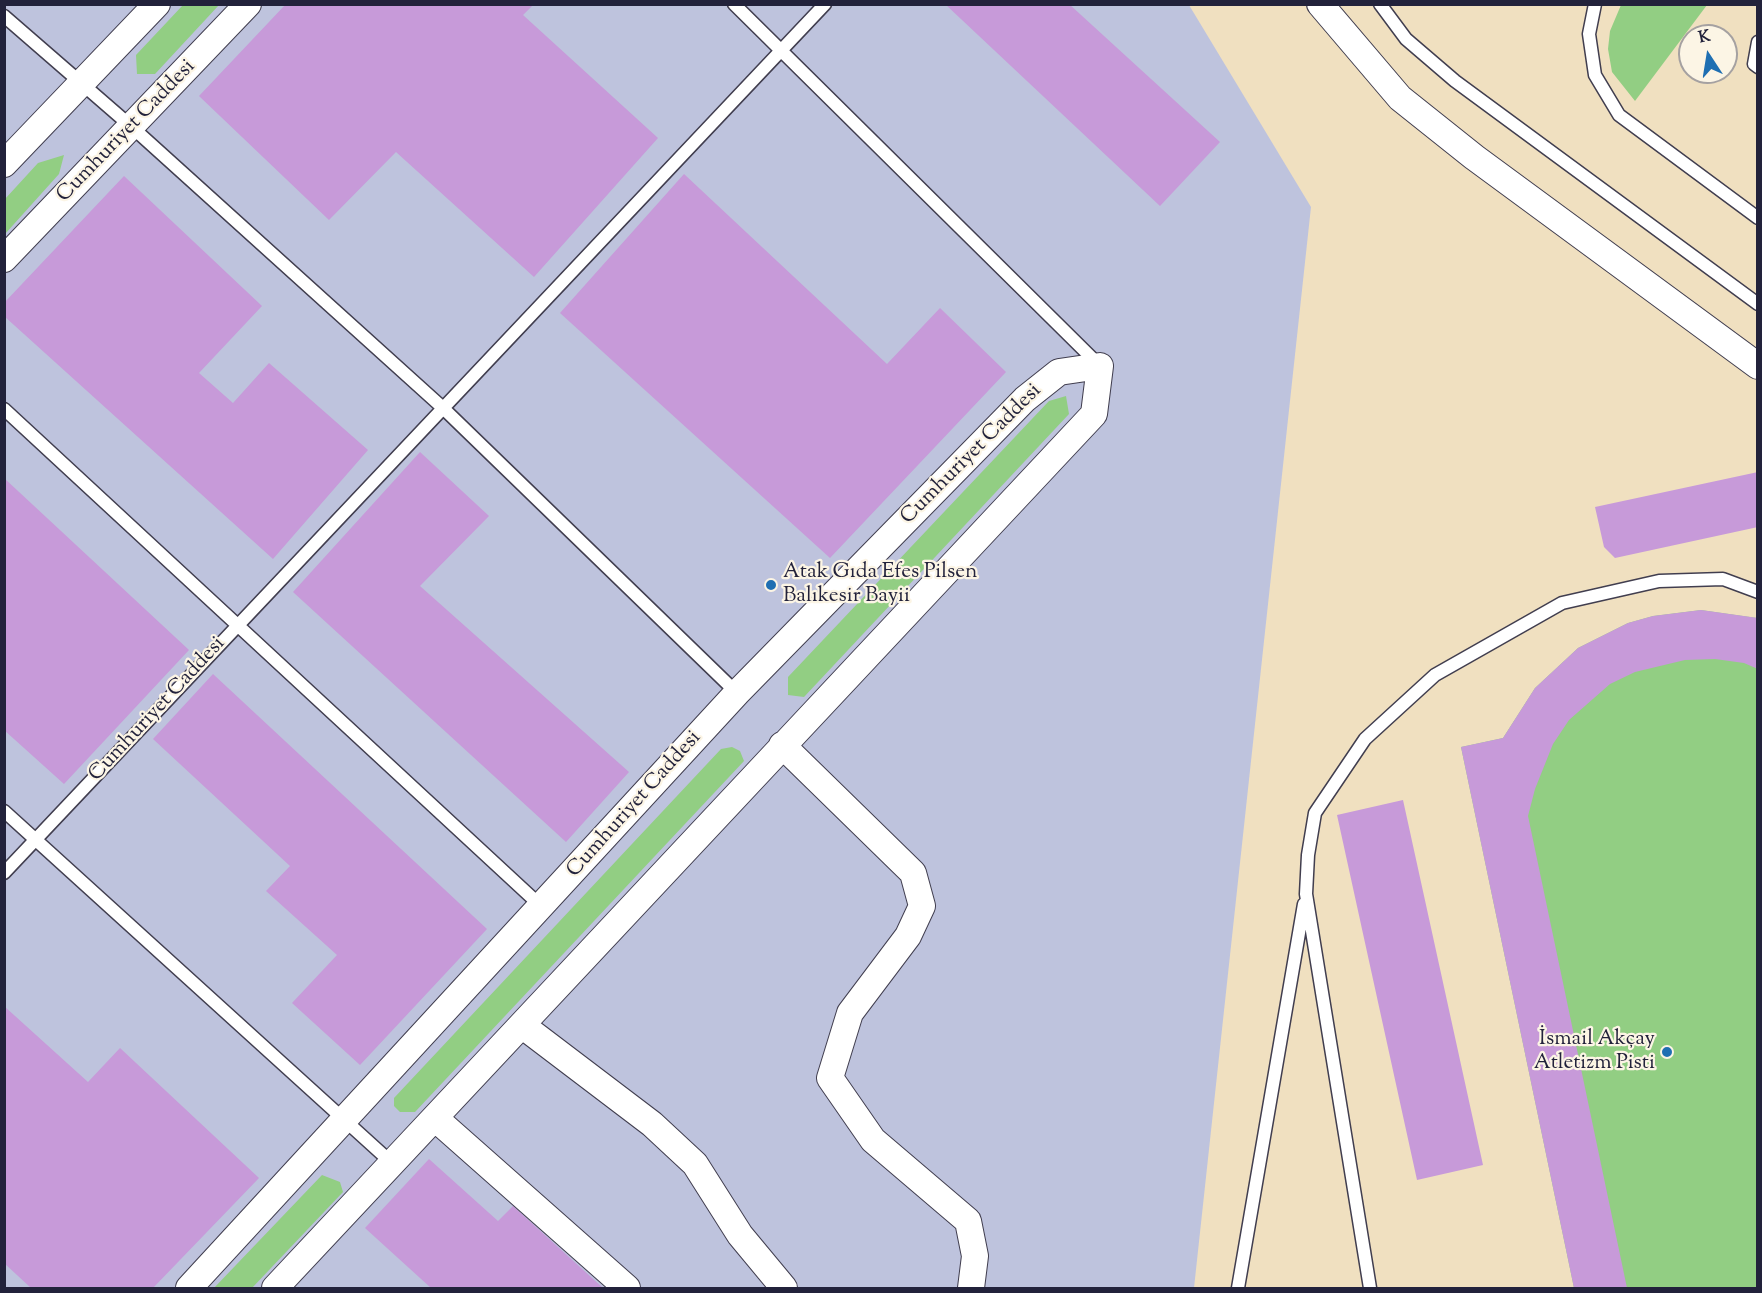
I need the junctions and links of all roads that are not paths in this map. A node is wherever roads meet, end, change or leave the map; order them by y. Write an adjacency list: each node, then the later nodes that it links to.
1 (157, 4): 12 (street)
2 (248, 4): 13 (street, Cumhuriyet Caddesi)
3 (734, 4): 10 (lane)
4 (825, 4): 10 (lane, Cumhuriyet Caddesi)
5 (1320, 4): 19 (street)
6 (1380, 4): 17 (lane)
7 (1595, 4): 15 (lane)
8 (4, 16): 12 (lane)
9 (1758, 42): 11 (lane)
10 (780, 51): 18 (lane); 20 (lane, Cumhuriyet Caddesi)
11 (1758, 67)
12 (81, 83): 13 (lane); 14 (street)
13 (133, 128): 16 (street, Cumhuriyet Caddesi); 20 (lane)
14 (4, 164)
15 (1758, 218)
16 (4, 259)
17 (1758, 304)
18 (1100, 366): 24 (street, Cumhuriyet Caddesi); 25 (street)
19 (1758, 366)
20 (443, 408): 23 (lane, Cumhuriyet Caddesi); 24 (lane)
21 (4, 409): 23 (lane)
22 (1758, 592): 29 (lane)
23 (238, 625): 27 (lane, Cumhuriyet Caddesi); 30 (lane)
24 (737, 693): 30 (street, Cumhuriyet Caddesi)
25 (782, 745): 31 (street); 39 (street)
26 (4, 811): 27 (lane)
27 (36, 840): 28 (lane, Cumhuriyet Caddesi); 33 (lane)
28 (4, 873)
29 (1306, 894): 40 (lane); 41 (lane)
30 (542, 907): 33 (street, Cumhuriyet Caddesi)
31 (523, 1026): 32 (street); 38 (street)
32 (436, 1119): 34 (street); 37 (street)
33 (345, 1120): 34 (lane); 35 (street, Cumhuriyet Caddesi)
34 (393, 1164): 36 (street)
35 (189, 1288)
36 (274, 1288)
37 (627, 1288)
38 (784, 1288)
39 (971, 1288)
40 (1238, 1288)
41 (1370, 1288)

